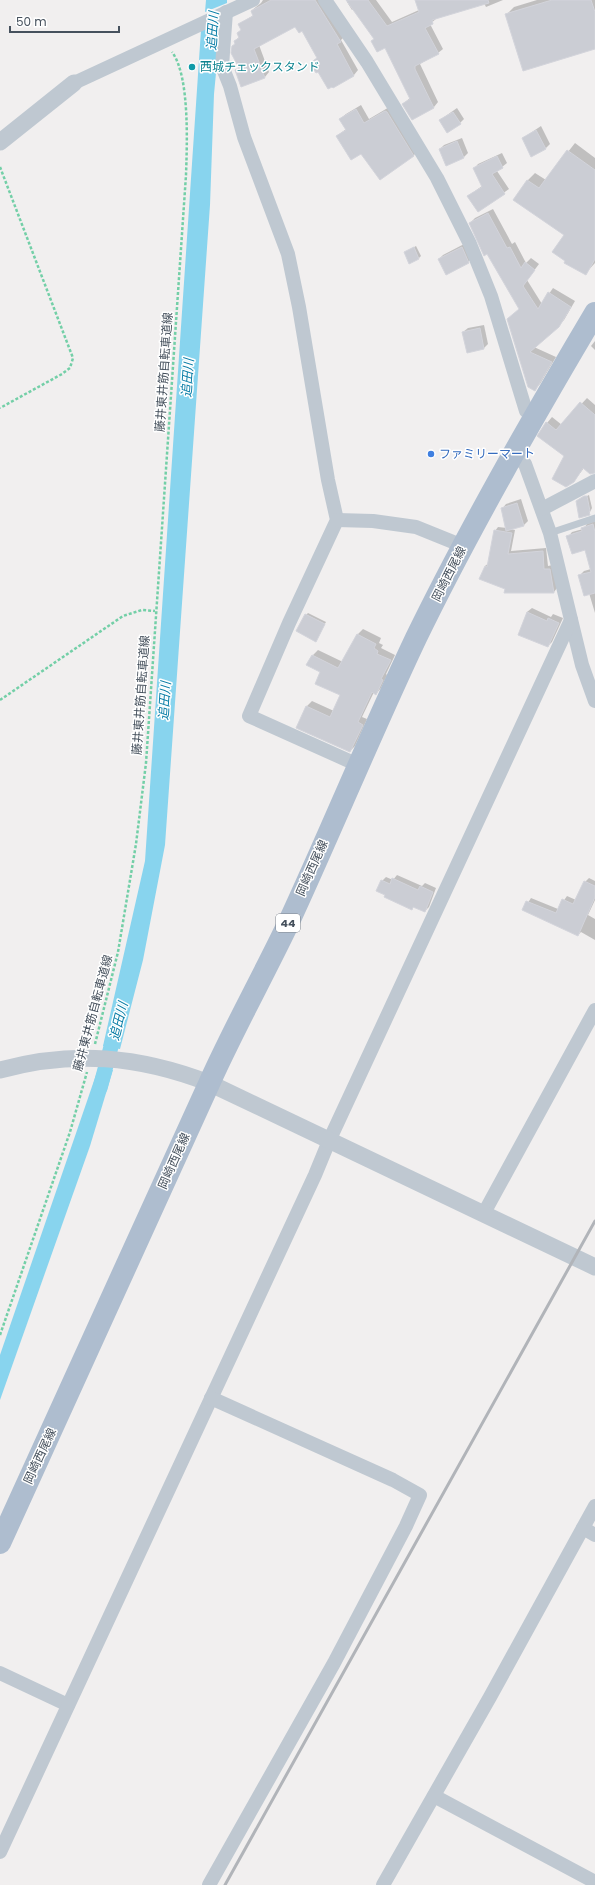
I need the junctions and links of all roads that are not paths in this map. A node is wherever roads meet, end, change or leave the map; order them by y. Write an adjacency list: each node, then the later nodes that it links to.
1 (253, 0): 3 (street)
2 (325, 0): 7 (street)
3 (225, 13): 4 (street); 12 (street)
4 (74, 83): 5 (street)
5 (0, 142)
6 (595, 313): 7 (main road, 岡崎西尾線 / 44)
7 (534, 417): 8 (main road, 岡崎西尾線 / 44)
8 (514, 454): 10 (street); 14 (main road, 岡崎西尾線 / 44)
9 (595, 481): 10 (street)
10 (542, 510): 13 (street)
11 (595, 518): 13 (lane)
12 (337, 520): 14 (street); 18 (street)
13 (550, 533): 15 (street)
14 (463, 546): 18 (main road, 岡崎西尾線 / 44)
15 (571, 620): 16 (street); 22 (street)
16 (589, 664): 17 (street)
17 (595, 701)
18 (358, 765): 21 (main road, 岡崎西尾線 / 44)
19 (595, 1010): 23 (street)
20 (0, 1070): 21 (street)
21 (209, 1083): 22 (street); 28 (main road, 岡崎西尾線 / 44)
22 (329, 1141): 23 (street); 25 (street)
23 (484, 1213): 24 (street)
24 (595, 1267)
25 (212, 1398): 30 (street); 34 (street)
26 (595, 1506): 27 (street)
27 (589, 1532): 31 (street)
28 (0, 1543)
29 (0, 1673): 30 (street)
30 (68, 1705): 32 (street)
31 (434, 1796): 33 (street); 35 (street)
32 (0, 1852)
33 (595, 1882)
34 (209, 1885)
35 (383, 1885)

